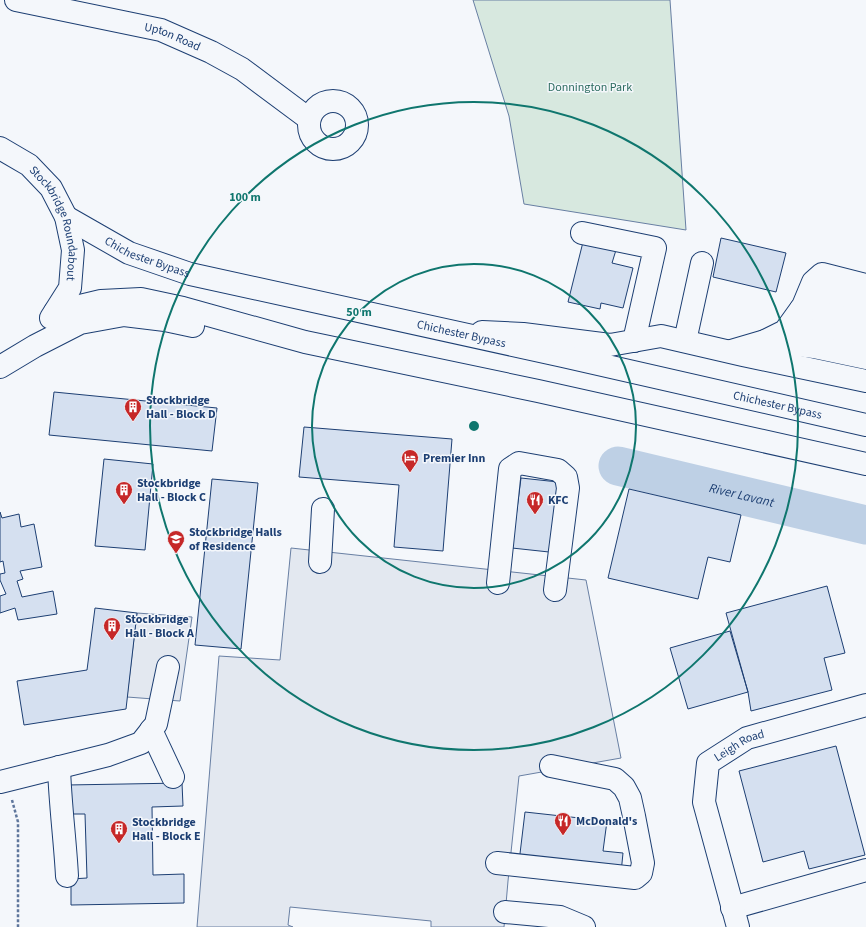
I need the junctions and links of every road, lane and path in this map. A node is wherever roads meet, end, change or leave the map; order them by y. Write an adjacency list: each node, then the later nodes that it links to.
1 (16, 0): 2 (main road, Upton Road)
2 (309, 119)
3 (0, 148): 4 (main road, Stockbridge Roundabout)
4 (66, 216): 10 (main road, Stockbridge Roundabout); 12 (main road, Chichester Bypass)
5 (582, 233): 13 (main road)
6 (702, 263): 16 (main road)
7 (866, 285): 9 (main road)
8 (866, 305): 9 (main road)
9 (800, 309): 11 (main road); 14 (main road); 17 (main road)
10 (55, 312): 15 (main road); 20 (main road, Stockbridge Roundabout)
11 (866, 323)
12 (449, 331): 13 (main road); 23 (main road, Chichester Bypass)
13 (634, 341): 16 (main road)
14 (765, 341): 18 (main road); 19 (main road)
15 (305, 342): 21 (main road); 24 (main road)
16 (685, 342): 18 (main road)
17 (866, 342)
18 (730, 352): 22 (main road)
19 (866, 358)
20 (0, 361)
21 (0, 368)
22 (866, 381)
23 (866, 425)
24 (866, 464)
25 (323, 509): 26 (main road)
26 (320, 562)
27 (498, 583): 28 (main road)
28 (555, 590)
29 (168, 667): 31 (main road)
30 (866, 705): 40 (main road, Leigh Road)
31 (151, 730): 33 (main road); 34 (main road)
32 (551, 766): 36 (main road)
33 (59, 767): 35 (main road); 38 (main road)
34 (173, 777)
35 (2, 782): 41 (path)
36 (497, 863)
37 (866, 870): 40 (main road)
38 (67, 876)
39 (505, 912): 42 (main road)
40 (735, 917)
41 (18, 927)
42 (584, 927)

